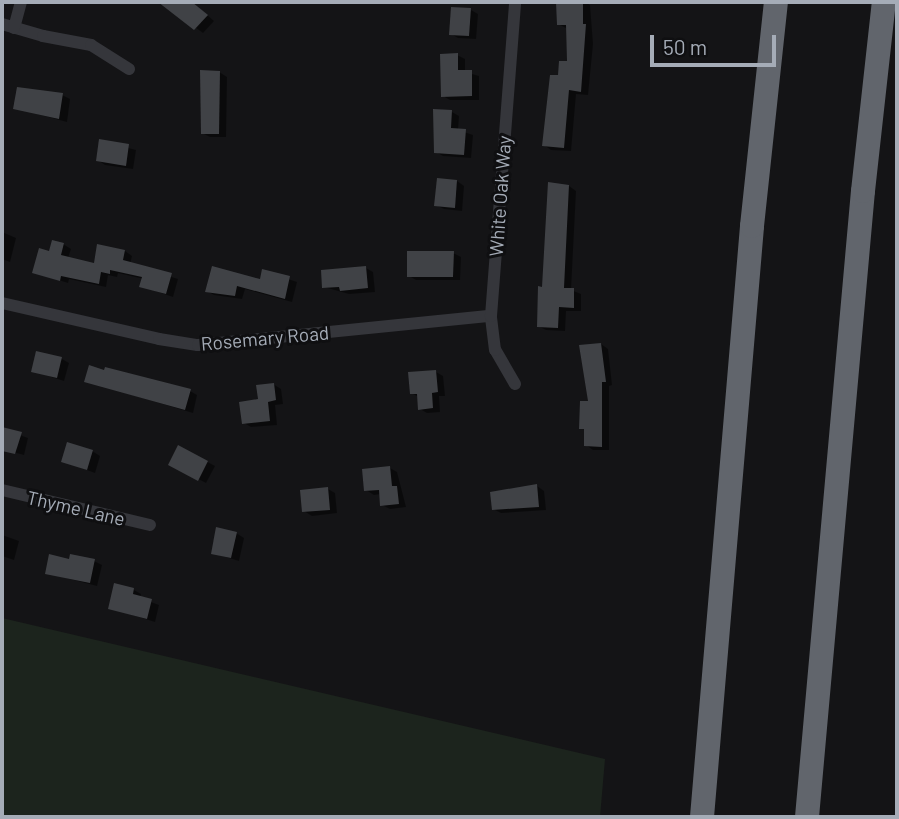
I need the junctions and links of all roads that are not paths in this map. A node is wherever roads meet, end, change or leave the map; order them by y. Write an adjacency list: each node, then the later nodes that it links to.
1 (22, 2): 5 (street)
2 (515, 2): 8 (street, White Oak Way)
3 (776, 2): 12 (highway)
4 (884, 2): 13 (highway)
5 (8, 26): 6 (street)
6 (129, 69)
7 (2, 303): 8 (street, Rosemary Road)
8 (491, 316): 9 (street, White Oak Way)
9 (514, 384)
10 (2, 490): 11 (street, Thyme Lane)
11 (150, 526)
12 (702, 817)
13 (807, 817)

